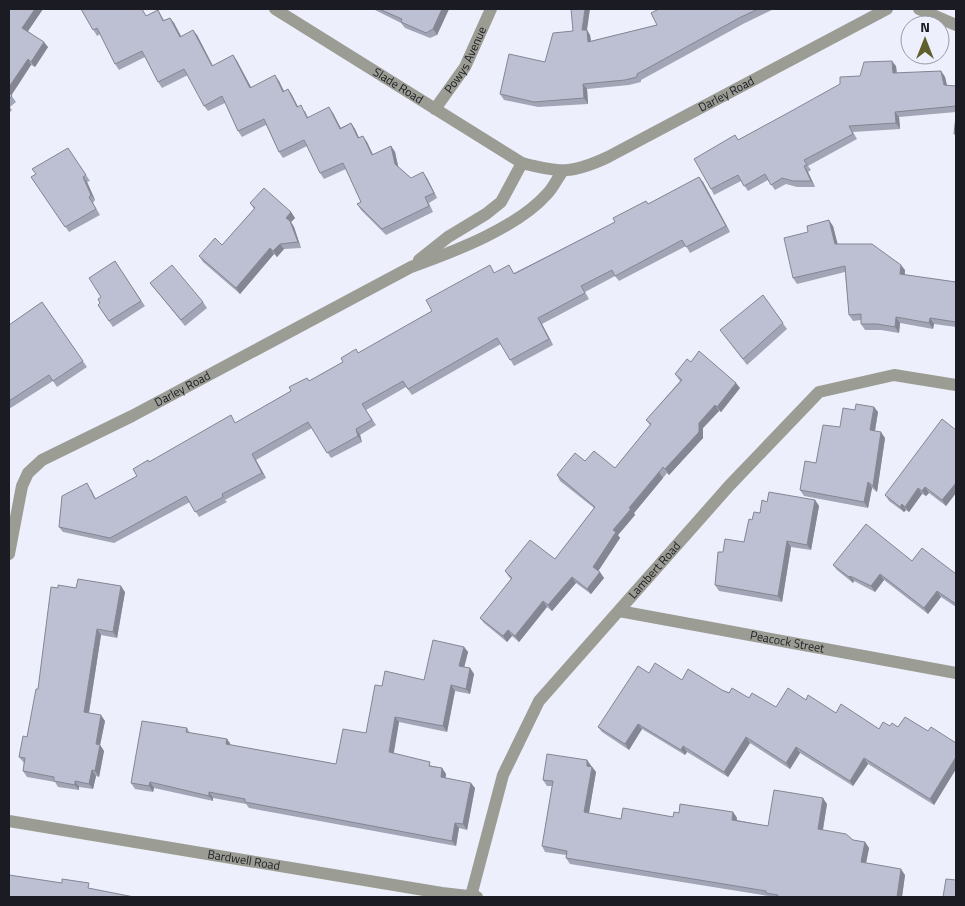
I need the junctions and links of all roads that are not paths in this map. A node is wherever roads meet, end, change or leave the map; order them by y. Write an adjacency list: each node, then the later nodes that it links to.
1 (275, 9): 6 (street, Slade Road)
2 (491, 9): 6 (street, Powys Avenue)
3 (887, 9): 8 (street, Darley Road)
4 (919, 9): 5 (street)
5 (956, 25)
6 (435, 109): 7 (street, Slade Road)
7 (522, 163): 8 (street, Darley Road); 9 (street, Darley Road)
8 (562, 172): 9 (street, Darley Road)
9 (410, 267): 11 (street, Darley Road)
10 (956, 385): 12 (street, Lambert Road)
11 (9, 554)
12 (619, 611): 13 (street, Peacock Street); 16 (street, Lambert Road)
13 (956, 673)
14 (9, 821): 15 (street, Bardwell Road)
15 (442, 895): 16 (street, Bardwell Road)
16 (475, 896)

